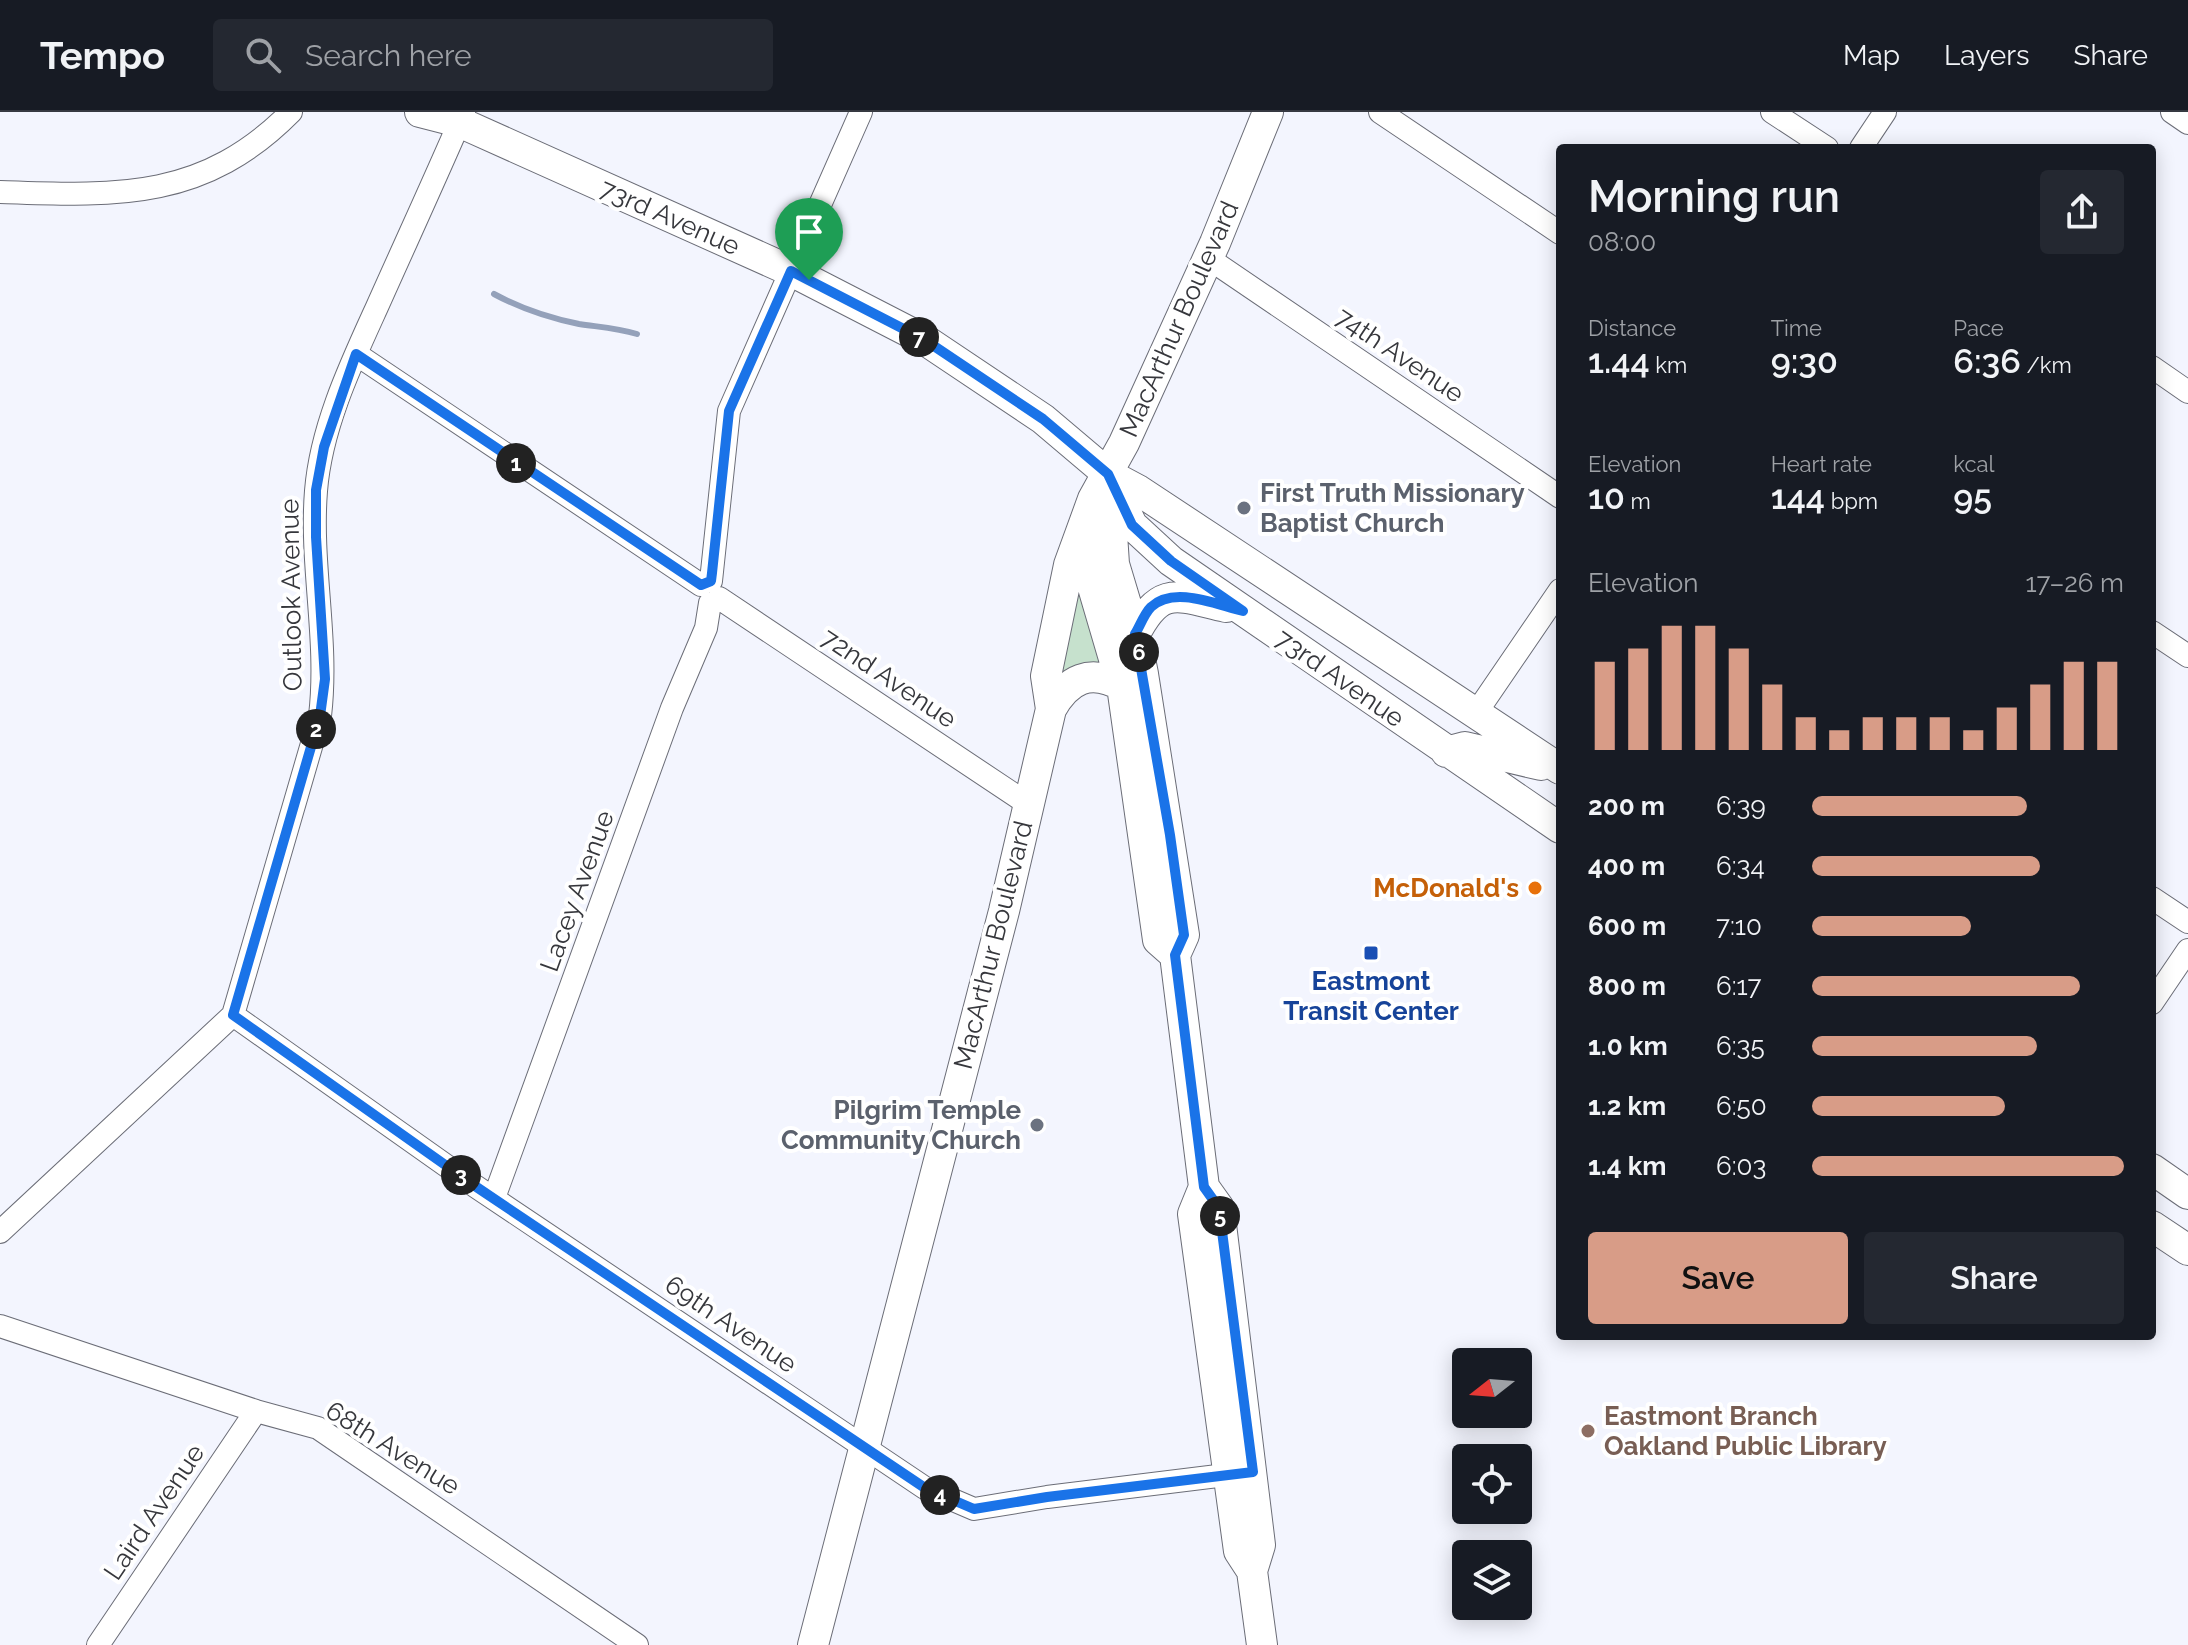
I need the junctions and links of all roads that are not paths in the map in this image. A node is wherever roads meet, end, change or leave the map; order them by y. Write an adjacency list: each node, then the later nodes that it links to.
1 (291, 112): 13 (street)
2 (420, 112): 9 (main road, 73rd Avenue)
3 (861, 112): 16 (street, Lacey Avenue)
4 (1268, 112): 15 (main road, MacArthur Boulevard)
5 (1380, 112): 14 (street)
6 (1772, 112): 11 (street)
7 (1885, 112): 12 (street)
8 (2172, 112): 10 (street)
9 (461, 117): 16 (main road, 73rd Avenue); 17 (street, Outlook Avenue)
10 (2188, 123)
11 (1821, 144)
12 (1864, 144)
13 (0, 192)
14 (1556, 230)
15 (1208, 258): 20 (main road, MacArthur Boulevard); 21 (street, 74th Avenue)
16 (791, 271): 20 (main road, 73rd Avenue); 23 (street, Lacey Avenue)
17 (356, 354): 23 (street, 72nd Avenue); 42 (street, Outlook Avenue)
18 (2156, 370): 19 (street)
19 (2188, 392)
20 (1108, 474): 22 (main road, MacArthur Boulevard); 25 (main road, 73rd Avenue); 26 (main road); 31 (main road, 73rd Avenue)
21 (1556, 494)
22 (1084, 525): 29 (main road); 30 (main road, MacArthur Boulevard)
23 (710, 592): 35 (street, 72nd Avenue); 45 (street, Lacey Avenue)
24 (1556, 596): 31 (street)
25 (1243, 611): 26 (main road); 32 (main road, 73rd Avenue)
26 (1135, 634): 40 (main road)
27 (2156, 635): 28 (street)
28 (2188, 656)
29 (1122, 686): 30 (main road); 40 (main road)
30 (1051, 709): 35 (main road, MacArthur Boulevard)
31 (1476, 713): 33 (main road, 73rd Avenue)
32 (1446, 752): 34 (main road); 36 (main road, 73rd Avenue)
33 (1556, 766)
34 (1556, 768)
35 (1028, 804): 51 (main road, MacArthur Boulevard)
36 (1556, 825)
37 (2156, 901): 38 (street)
38 (2188, 922)
39 (2188, 950): 41 (street)
40 (1175, 955): 52 (main road)
41 (2156, 997)
42 (233, 1015): 45 (street, 69th Avenue); 47 (street)
43 (2156, 1172): 44 (main road)
44 (2188, 1194)
45 (494, 1198): 51 (street, 69th Avenue)
46 (2156, 1229): 48 (main road)
47 (0, 1232)
48 (2188, 1250)
49 (0, 1326): 50 (street, 68th Avenue)
50 (256, 1411): 53 (street, Laird Avenue); 54 (street, 68th Avenue)
51 (864, 1448): 52 (street, 69th Avenue); 55 (main road, MacArthur Boulevard)
52 (1240, 1473): 56 (main road)
53 (98, 1645)
54 (637, 1645)
55 (813, 1645)
56 (1262, 1645)

